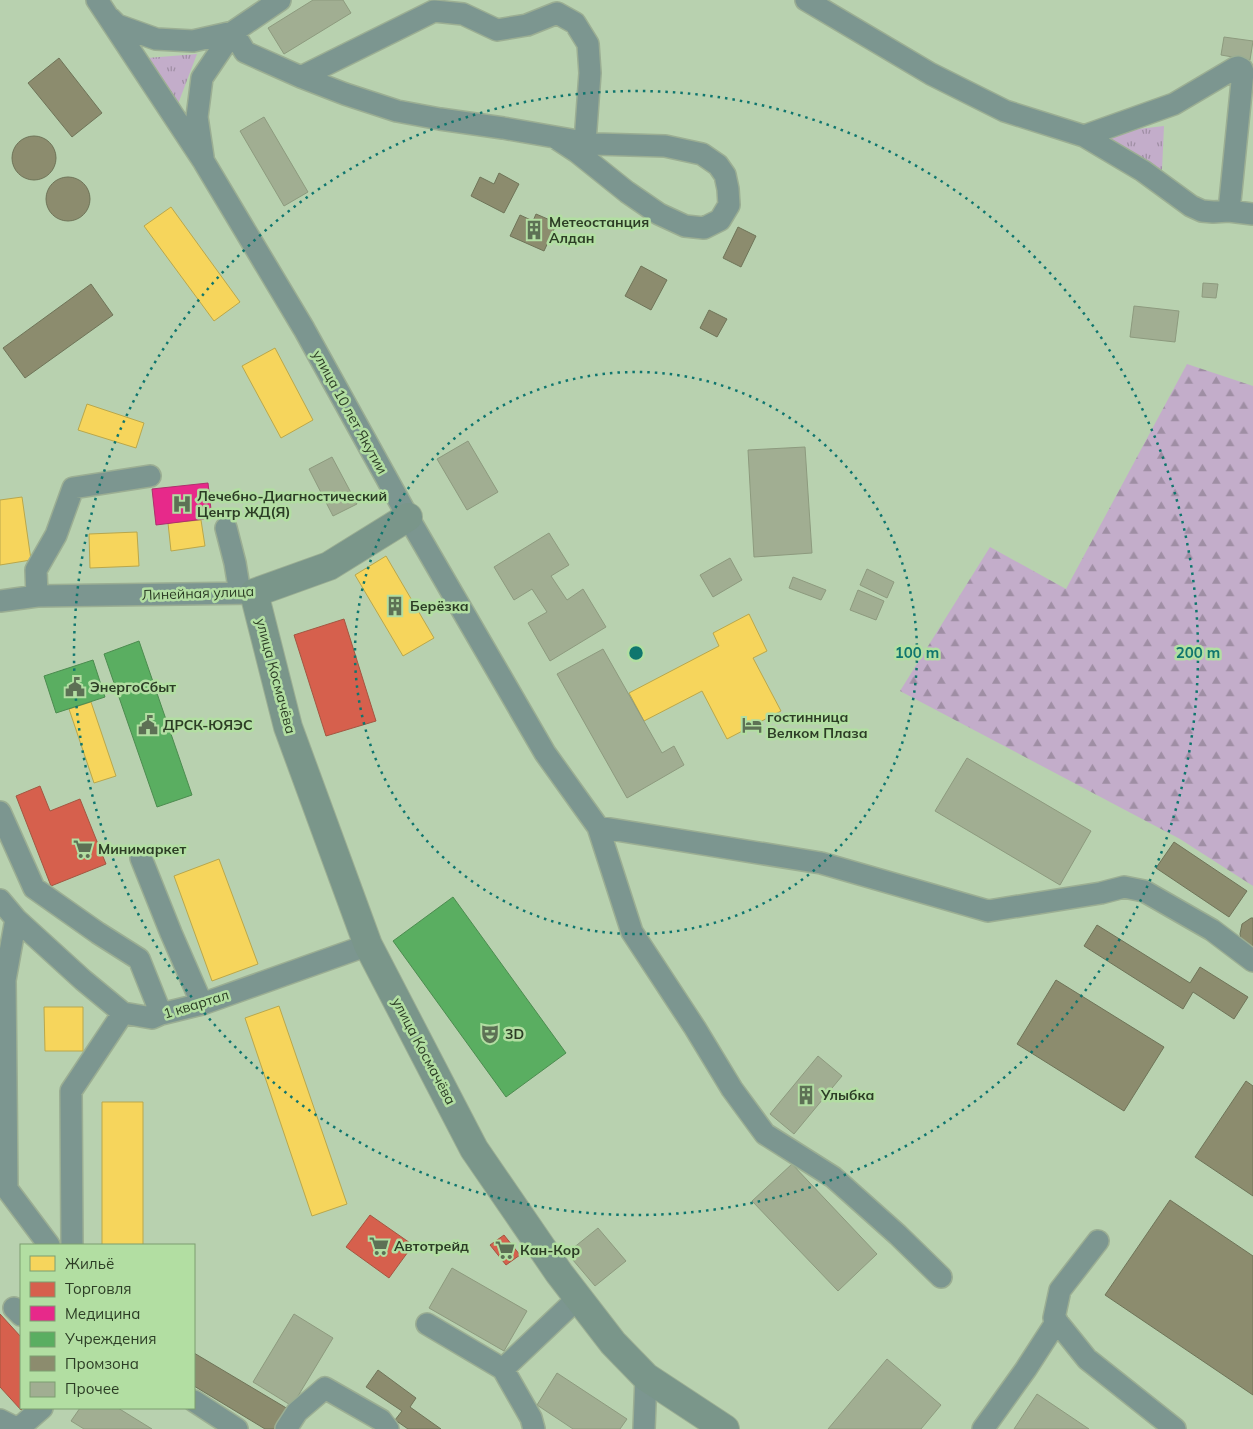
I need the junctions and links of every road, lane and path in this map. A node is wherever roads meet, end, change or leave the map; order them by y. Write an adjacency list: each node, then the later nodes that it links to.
1 (280, 0): 4 (street)
2 (806, 0): 6 (street)
3 (99, 4): 4 (street); 9 (street, улица 10 лет Якутии)
4 (233, 32): 5 (street); 9 (street)
5 (301, 77): 7 (street); 8 (street)
6 (1084, 136): 10 (street); 10 (street)
7 (554, 137): 8 (street); 8 (street)
8 (585, 142)
9 (204, 162): 13 (street, улица 10 лет Якутии)
10 (1229, 211): 11 (street)
11 (1253, 214)
12 (150, 476): 16 (street)
13 (408, 518): 15 (main road, Линейная улица); 19 (street, улица 10 лет Якутии)
14 (226, 528): 15 (street)
15 (247, 593): 16 (street, Линейная улица); 23 (main road, улица Космачёва)
16 (37, 596): 17 (street, Линейная улица)
17 (0, 601)
18 (0, 812): 27 (street)
19 (598, 827): 24 (street); 31 (street, улица 10 лет Якутии)
20 (141, 858): 25 (street)
21 (0, 900): 22 (street, 1 квартал)
22 (16, 919): 26 (street, 1 квартал); 29 (street)
23 (368, 945): 25 (street, 1 квартал); 32 (main road, улица Космачёва)
24 (1253, 961)
25 (202, 1004): 27 (street, 1 квартал)
26 (124, 1012): 27 (street, 1 квартал); 30 (street)
27 (161, 1014)
28 (1098, 1241): 33 (street)
29 (48, 1244)
30 (72, 1244)
31 (941, 1277)
32 (578, 1298): 35 (street); 36 (main road, улица Космачёва)
33 (1057, 1321): 46 (street); 47 (street)
34 (427, 1324): 35 (street)
35 (503, 1369): 43 (street)
36 (646, 1377): 44 (street); 45 (main road, улица Космачёва)
37 (195, 1402): 40 (street)
38 (41, 1409): 39 (street)
39 (0, 1420)
40 (237, 1429)
41 (286, 1429): 42 (street)
42 (388, 1429)
43 (534, 1429)
44 (644, 1429)
45 (725, 1429)
46 (983, 1429)
47 (1175, 1429)

